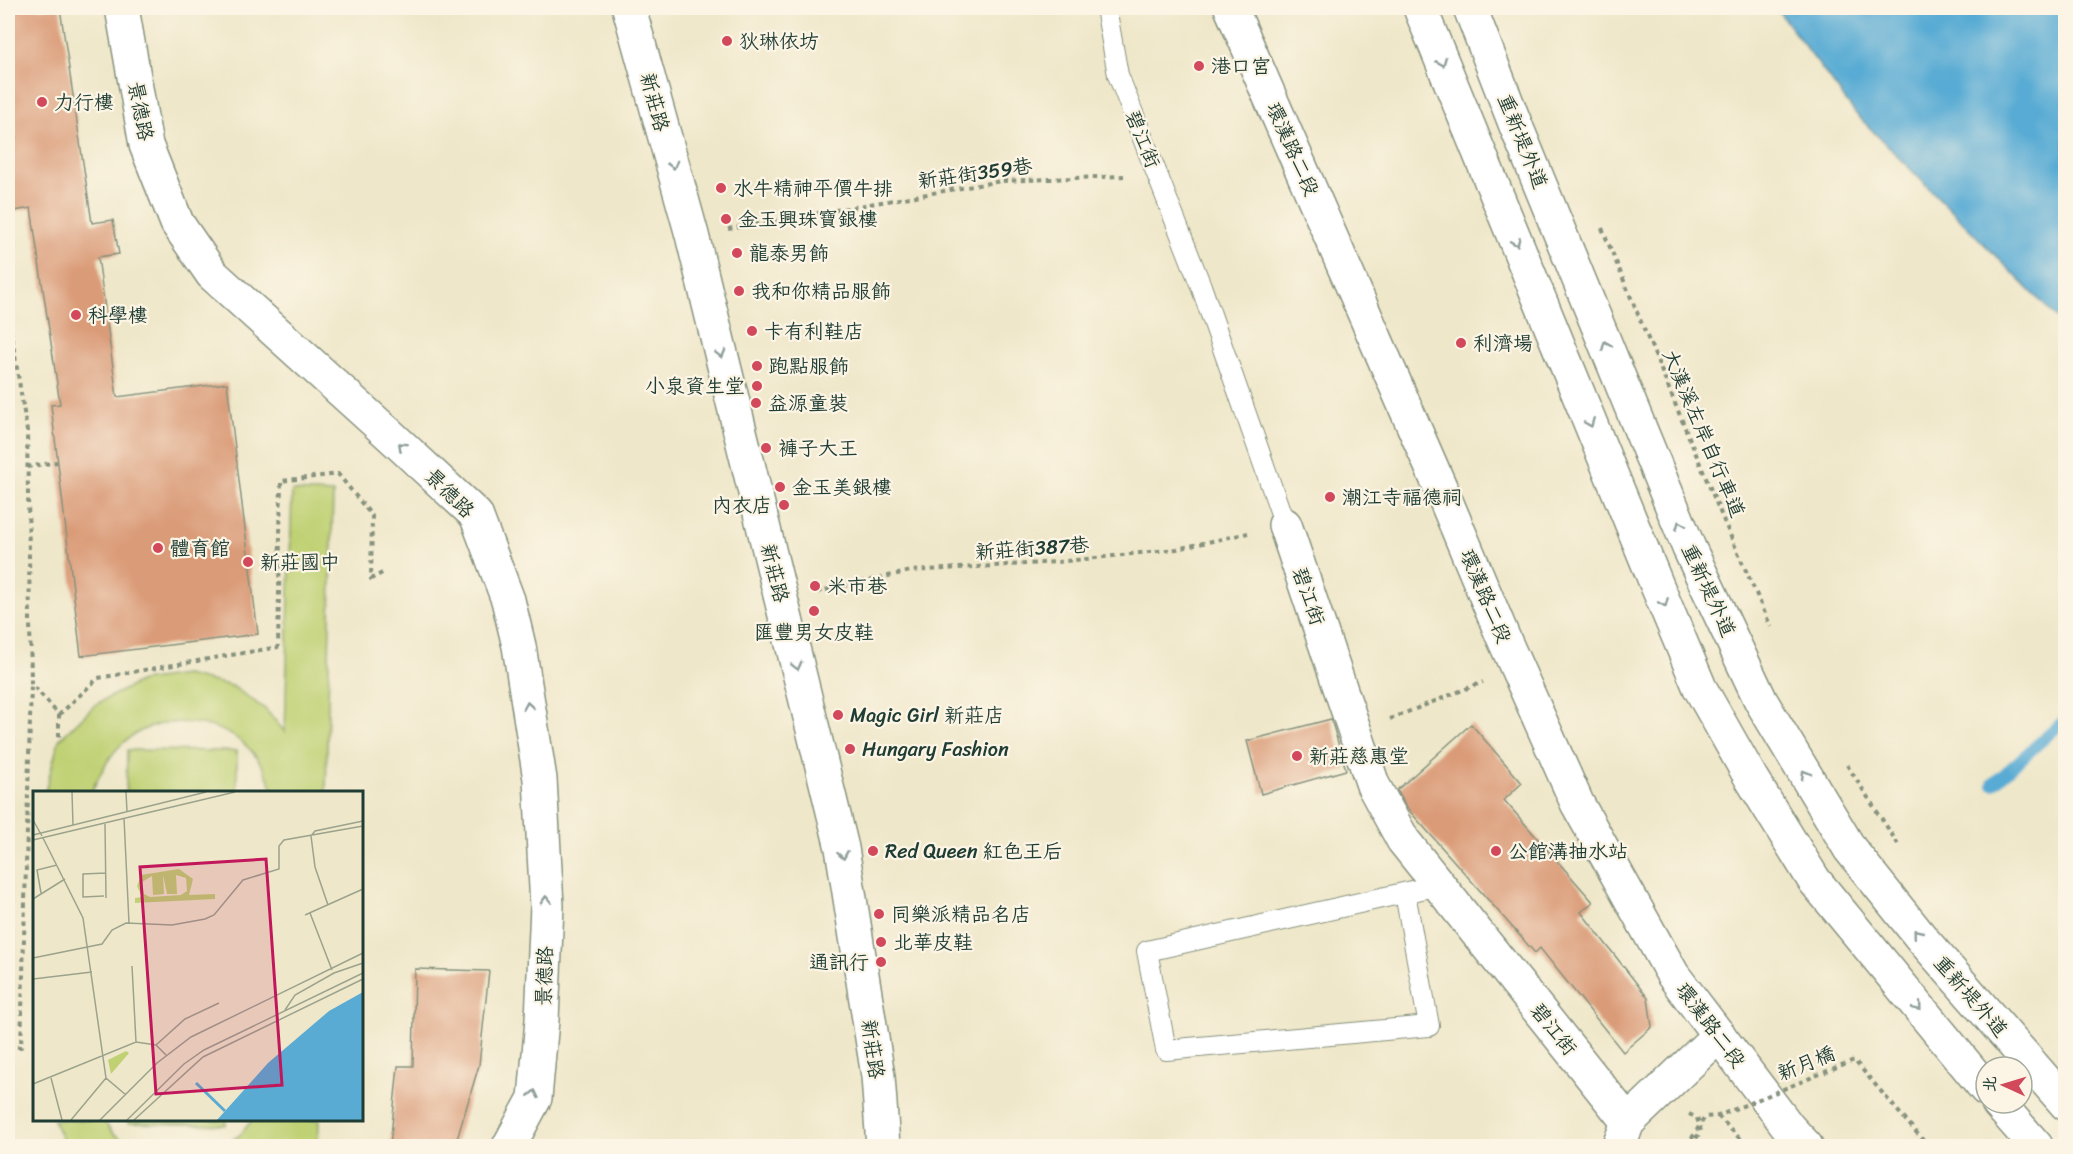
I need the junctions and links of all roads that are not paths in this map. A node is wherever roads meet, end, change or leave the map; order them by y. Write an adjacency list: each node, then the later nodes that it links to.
1 (122, 8): 15 (street, 景德路, one-way to 1)
2 (629, 8): 16 (street, 新莊路, one-way to 16)
3 (1106, 8): 7 (lane, 碧江街)
4 (1232, 8): 10 (street, 環漢路二段)
5 (1420, 8): 11 (street, one-way to 11)
6 (1470, 8): 12 (street, 重新堤外道, one-way to 6)
7 (1285, 525): 8 (street, 碧江街)
8 (1439, 885): 9 (lane); 14 (street, 碧江街)
9 (1404, 893): 9 (lane)
10 (1719, 1035): 14 (street); 17 (street, 環漢路二段)
11 (1974, 1074)
12 (2066, 1104)
13 (2009, 1115): 18 (street)
14 (1624, 1134)
15 (509, 1146)
16 (883, 1146)
17 (1806, 1146)
18 (2036, 1146)

